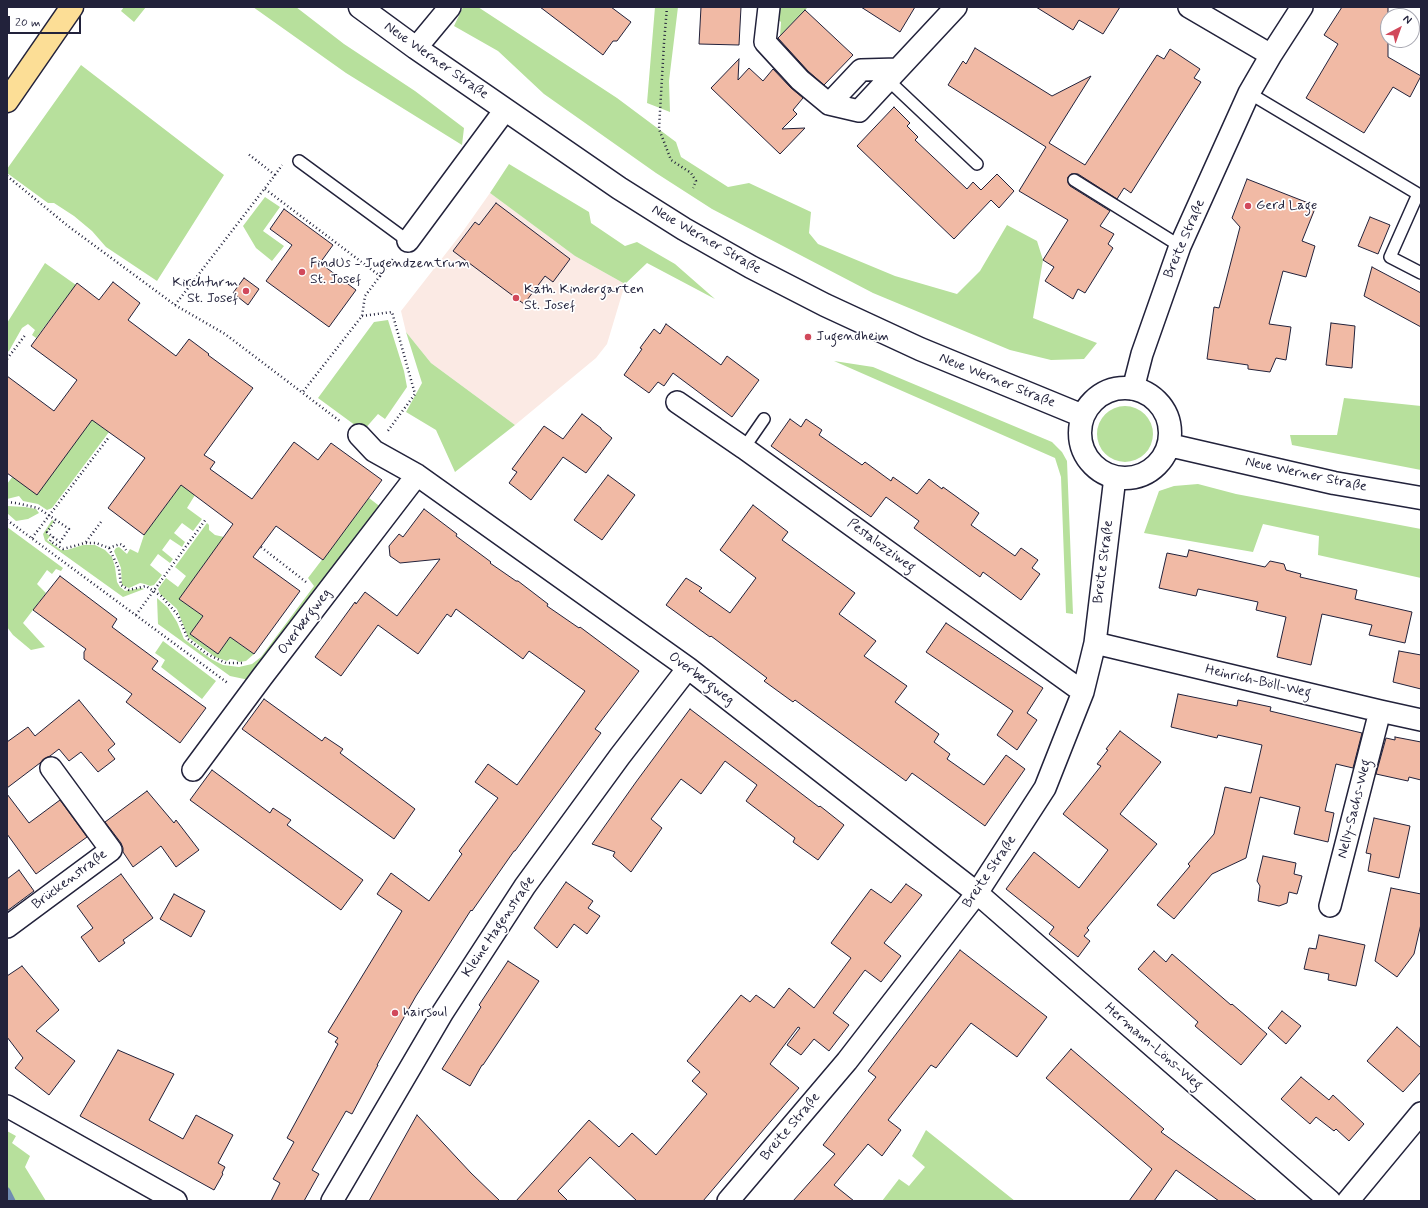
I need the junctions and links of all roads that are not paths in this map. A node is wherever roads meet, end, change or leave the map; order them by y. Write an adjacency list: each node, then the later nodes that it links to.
1 (72, 7): 12 (main road)
2 (360, 7): 8 (main road, Neue Werner Straße)
3 (450, 7): 8 (street)
4 (769, 7): 10 (street)
5 (956, 7): 10 (street)
6 (1189, 7): 9 (street)
7 (1302, 7): 9 (street, Breite Straße)
8 (416, 48): 13 (main road, Neue Werner Straße)
9 (1271, 55): 11 (street, Breite Straße)
10 (893, 74): 15 (lane)
11 (1249, 93): 18 (street, Breite Straße); 19 (lane)
12 (7, 101)
13 (505, 110): 17 (street); 22 (main road, Neue Werner Straße)
14 (299, 161): 17 (lane)
15 (977, 164)
16 (1074, 180): 18 (lane)
17 (408, 241)
18 (1180, 246): 20 (street, Breite Straße)
19 (1421, 272)
20 (1133, 389): 22 (main road); 25 (main road)
21 (677, 402): 26 (street, Pestalozziweg)
22 (1083, 416): 28 (main road)
23 (764, 419): 26 (lane)
24 (359, 435): 27 (street, Overbergweg)
25 (1169, 445): 28 (main road); 29 (main road, Neue Werner Straße)
26 (744, 448): 32 (street, Pestalozziweg)
27 (418, 475): 31 (street, Overbergweg); 36 (street, Overbergweg)
28 (1115, 477): 30 (street, Breite Straße)
29 (1421, 498)
30 (1095, 643): 32 (street, Breite Straße); 33 (street, Heinrich-Böll-Weg)
31 (688, 668): 37 (street, Overbergweg); 43 (street, Kleine Hagenstraße)
32 (1083, 692): 37 (street, Breite Straße)
33 (1380, 711): 34 (street, Heinrich-Böll-Weg); 38 (street, Nelly-Sachs-Weg)
34 (1421, 720)
35 (50, 768): 39 (street, Brückenstraße)
36 (193, 770)
37 (977, 893): 44 (street, Breite Straße); 45 (street, Hermann-Löns-Weg)
38 (1330, 906)
39 (7, 927)
40 (7, 1106): 42 (street)
41 (1421, 1113): 46 (street)
42 (176, 1201)
43 (332, 1201)
44 (728, 1201)
45 (1330, 1201)
46 (1348, 1201)

